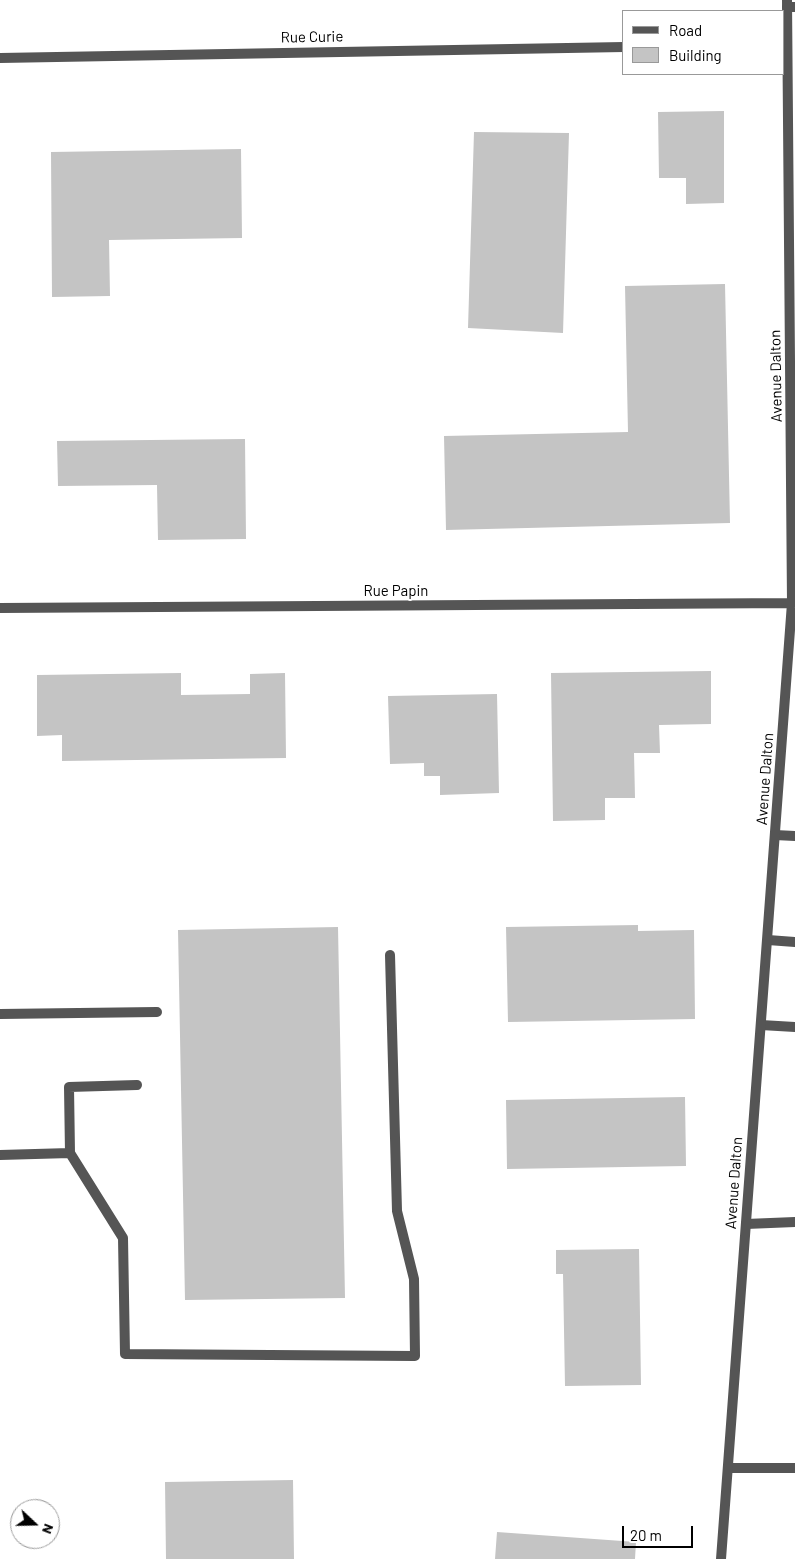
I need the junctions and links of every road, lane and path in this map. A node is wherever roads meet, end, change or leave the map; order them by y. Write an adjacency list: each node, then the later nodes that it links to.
1 (790, 5): 2 (street, Avenue Dalton)
2 (786, 44): 5 (street, Avenue Dalton)
3 (622, 47): 4 (street, Rue Curie)
4 (0, 58)
5 (792, 603): 6 (street, Rue Papin); 7 (street, Avenue Dalton)
6 (0, 608)
7 (775, 835): 8 (street); 9 (street, Avenue Dalton)
8 (795, 836)
9 (768, 940): 10 (street); 14 (street, Avenue Dalton)
10 (795, 942)
11 (390, 955): 17 (street)
12 (157, 1012): 13 (street)
13 (0, 1014)
14 (761, 1025): 15 (street); 20 (street, Avenue Dalton)
15 (795, 1027)
16 (137, 1085): 17 (street)
17 (70, 1153): 18 (street)
18 (0, 1155)
19 (795, 1222): 20 (street)
20 (746, 1224): 21 (street, Avenue Dalton)
21 (728, 1468): 22 (street); 23 (street, Avenue Dalton)
22 (795, 1468)
23 (721, 1559)

